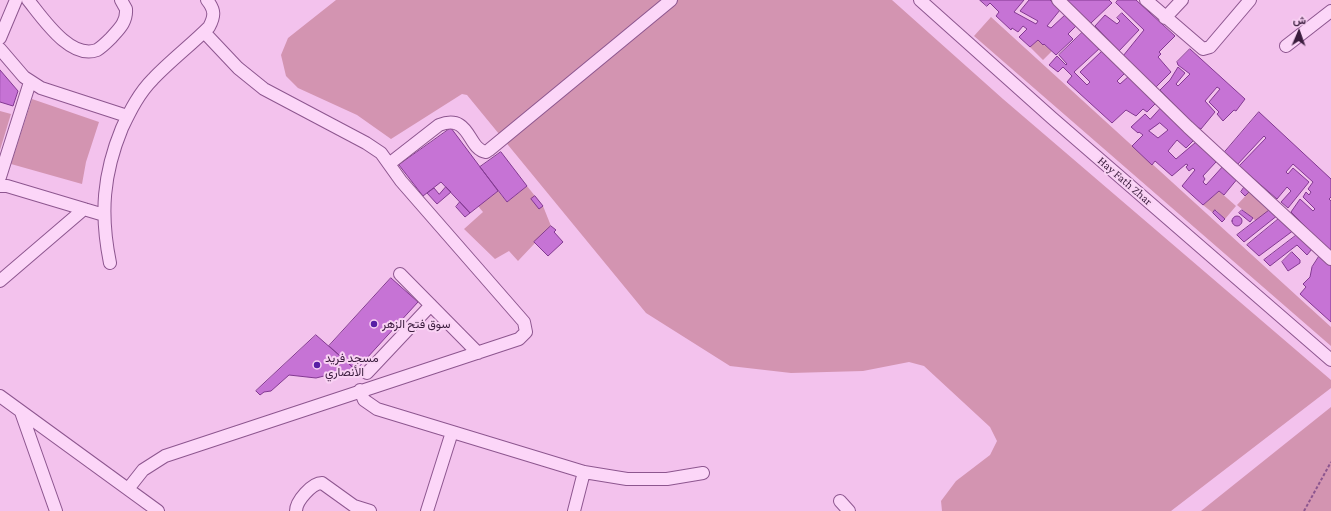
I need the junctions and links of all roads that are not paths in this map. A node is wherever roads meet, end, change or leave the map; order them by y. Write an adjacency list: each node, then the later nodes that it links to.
1 (16, 0): 14 (street)
2 (28, 0): 3 (street)
3 (121, 0)
4 (207, 0): 13 (street)
5 (671, 0): 19 (street)
6 (920, 0): 30 (street, Hay Fath Zhar)
7 (1058, 0): 24 (street)
8 (1146, 0): 12 (street)
9 (1182, 0): 12 (street)
10 (1250, 0): 12 (street)
11 (1331, 11): 15 (street)
12 (1165, 18)
13 (204, 32): 18 (street); 19 (street)
14 (0, 38)
15 (1286, 46)
16 (0, 49): 17 (street)
17 (30, 82): 18 (street); 20 (street)
18 (127, 116): 23 (street)
19 (389, 164): 29 (street)
20 (0, 176)
21 (0, 186): 22 (street)
22 (84, 209): 23 (street); 27 (street)
23 (104, 215): 25 (street)
24 (1331, 258)
25 (110, 263)
26 (400, 274): 28 (street)
27 (0, 281)
28 (431, 305): 29 (street); 31 (street)
29 (478, 353): 32 (street)
30 (1331, 360)
31 (367, 373)
32 (360, 390): 35 (street); 38 (street)
33 (0, 396): 34 (street)
34 (21, 412): 38 (street); 41 (street)
35 (452, 432): 36 (street); 45 (street)
36 (584, 472): 37 (street); 46 (street)
37 (703, 473)
38 (128, 489): 42 (street)
39 (840, 501): 47 (street)
40 (350, 509): 43 (street); 44 (street)
41 (56, 511)
42 (158, 511)
43 (296, 511)
44 (370, 511)
45 (427, 511)
46 (574, 511)
47 (849, 511)

